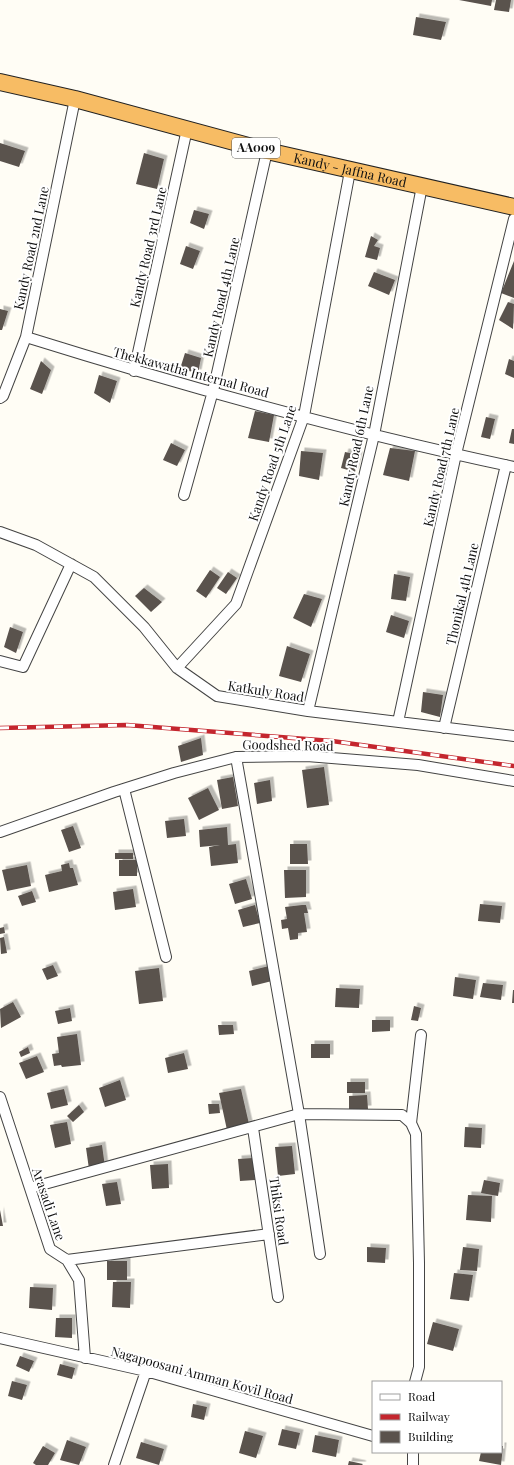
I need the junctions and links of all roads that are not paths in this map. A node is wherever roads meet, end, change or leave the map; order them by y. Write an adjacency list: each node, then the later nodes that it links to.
1 (0, 82): 2 (highway, Kandy - Jaffna Road / AA009)
2 (75, 99): 3 (highway, Kandy - Jaffna Road / AA009); 9 (street, Kandy Road 2nd Lane)
3 (187, 129): 4 (highway, Kandy - Jaffna Road / AA009); 10 (street, Kandy Road 3rd Lane)
4 (267, 151): 5 (highway, Kandy - Jaffna Road / AA009); 11 (street, Kandy Road 4th Lane)
5 (350, 171): 6 (highway, Kandy - Jaffna Road / AA009); 13 (street, Kandy Road 5th Lane)
6 (422, 186): 7 (highway, Kandy - Jaffna Road / AA009); 14 (street, Kandy Road 6th Lane)
7 (514, 207)
8 (514, 219): 15 (street, Kandy Road 7th Lane)
9 (26, 337): 10 (street, Thekkawatha Internal Road); 12 (street, Kandy Road 2nd Lane)
10 (134, 371): 11 (street, Thekkawatha Internal Road)
11 (213, 391): 13 (street, Thekkawatha Internal Road); 17 (street, Kandy Road 4th Lane)
12 (0, 398)
13 (304, 416): 14 (street, Thekkawatha Internal Road); 21 (street, Kandy Road 5th Lane)
14 (374, 435): 15 (street, Thekkawatha Internal Road); 22 (street, Kandy Road 6th Lane)
15 (456, 454): 16 (street, Thekkawatha Internal Road); 23 (street, Kandy Road 7th Lane)
16 (510, 466): 24 (street, Thonikal 4th Lane)
17 (184, 495)
18 (0, 532): 19 (street, Katkuly Road)
19 (71, 564): 20 (street); 21 (street, Katkuly Road)
20 (0, 661)
21 (177, 668): 22 (street, Katkuly Road)
22 (308, 711): 23 (street, Katkuly Road)
23 (398, 722): 24 (street, Katkuly Road)
24 (444, 728): 25 (street, Katkuly Road)
25 (514, 736)
26 (236, 757): 27 (street, Goodshed Road); 28 (street, Goodshed Road); 33 (street)
27 (514, 781)
28 (124, 789): 29 (street, Goodshed Road); 30 (street)
29 (0, 832)
30 (166, 957)
31 (421, 1035): 34 (street)
32 (0, 1097): 36 (street, Arasadi Lane)
33 (299, 1114): 34 (street); 35 (street); 38 (street)
34 (411, 1123): 44 (street)
35 (253, 1128): 36 (street); 37 (street, Thiksi Road)
36 (30, 1188): 39 (street, Arasadi Lane)
37 (269, 1234): 39 (street); 40 (street, Thiksi Road)
38 (320, 1254)
39 (67, 1260): 42 (street, Arasadi Lane)
40 (278, 1297)
41 (0, 1338): 42 (street, Nagapoosani Amman Kovil Road)
42 (85, 1358): 43 (street, Nagapoosani Amman Kovil Road)
43 (146, 1371): 45 (street, Nagapoosani Amman Kovil Road); 47 (street)
44 (415, 1381)
45 (372, 1436)
46 (413, 1453): 48 (street)
47 (114, 1465)
48 (413, 1465)

